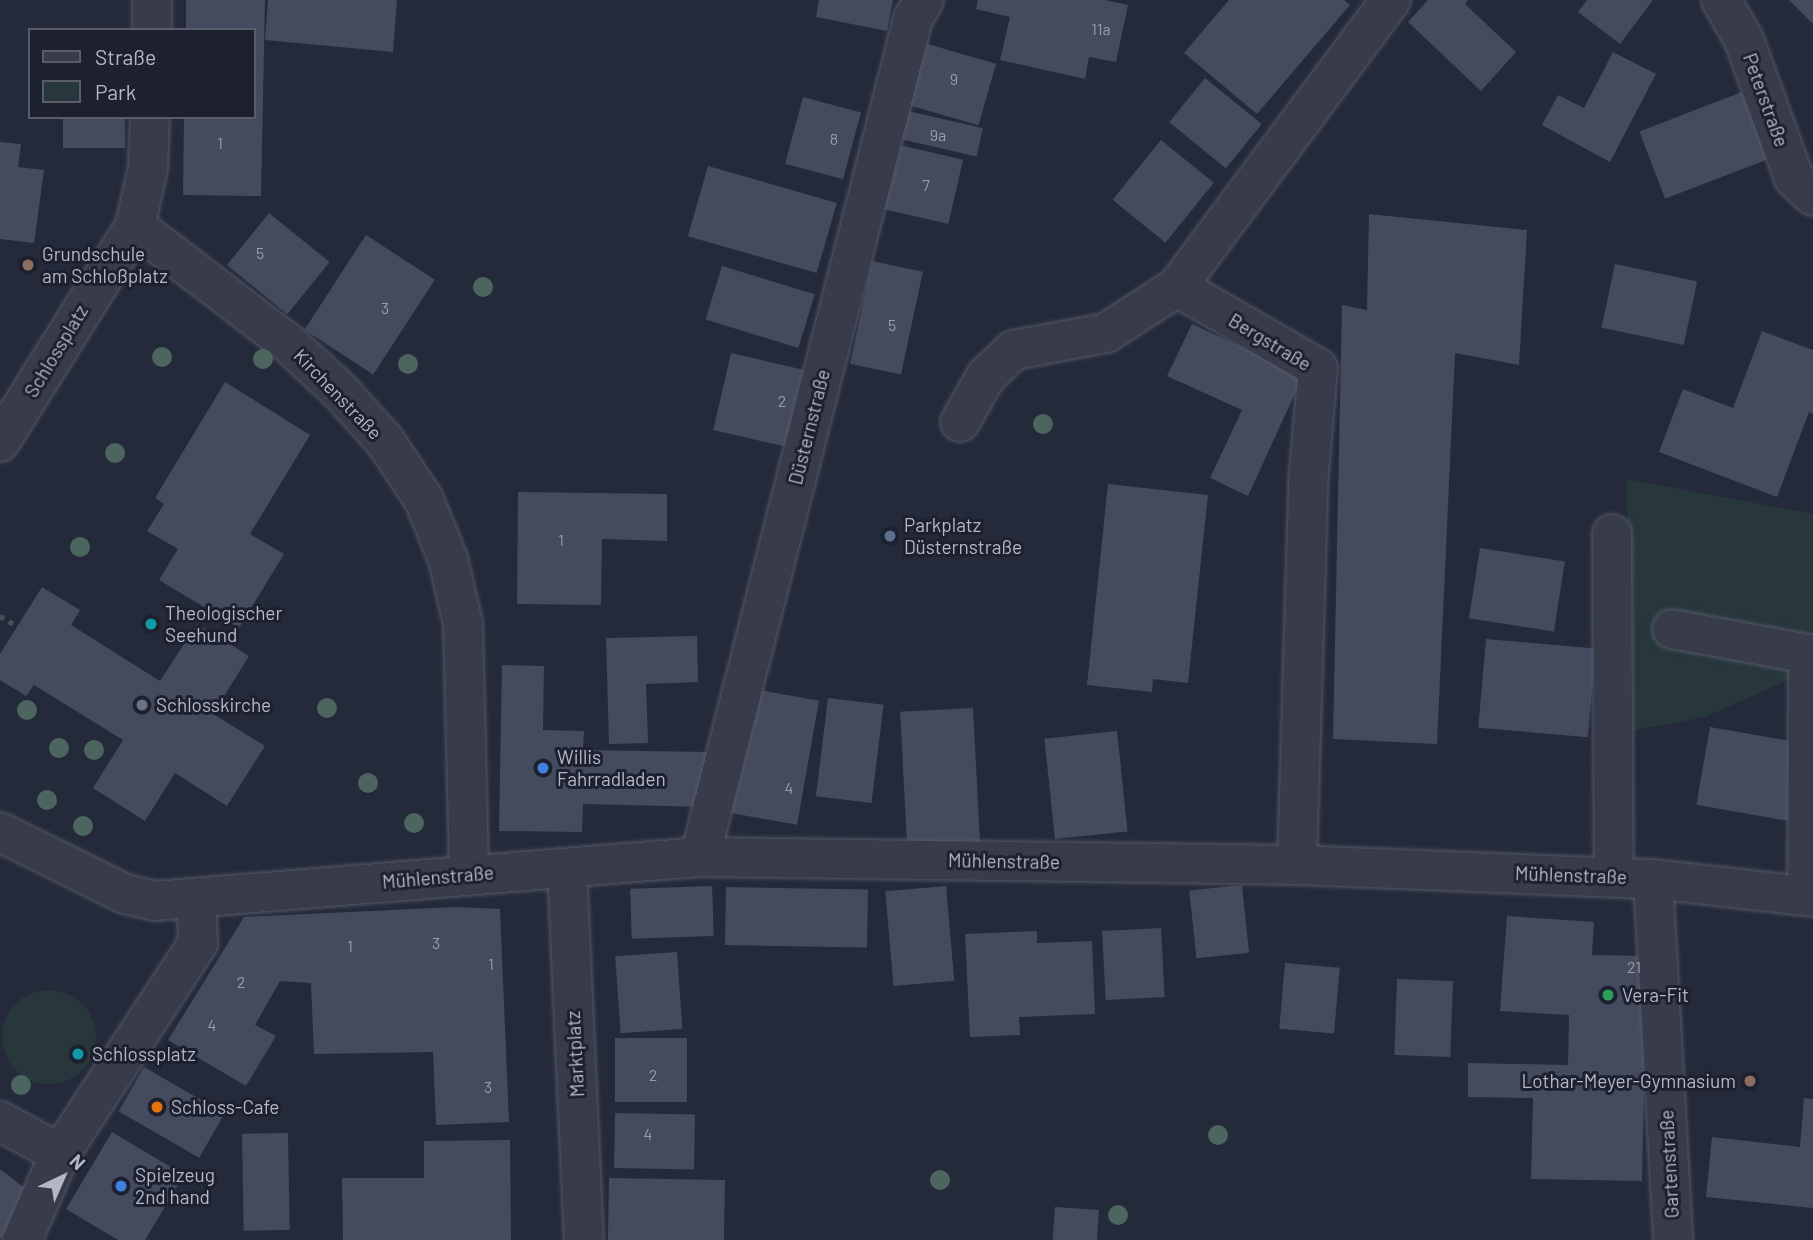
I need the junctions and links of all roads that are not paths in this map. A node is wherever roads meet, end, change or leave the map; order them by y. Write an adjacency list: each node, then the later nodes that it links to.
1 (152, 0): 5 (street)
2 (924, 0): 15 (street, Düsternstraße)
3 (1391, 0): 9 (street)
4 (1721, 0): 7 (street, Peterstraße)
5 (152, 28)
6 (150, 119): 8 (street, Schlossplatz)
7 (1813, 196)
8 (135, 226): 11 (street, Schlossplatz); 18 (street, Kirchenstraße)
9 (1177, 287): 10 (street); 16 (street, Bergstraße)
10 (960, 422)
11 (0, 442)
12 (1612, 534): 19 (street)
13 (1672, 629): 21 (street)
14 (0, 832): 22 (street)
15 (700, 857): 16 (street, Mühlenstraße); 17 (street, Mühlenstraße)
16 (1297, 865): 19 (street, Mühlenstraße)
17 (567, 868): 18 (street, Mühlenstraße); 26 (street, Marktplatz)
18 (469, 873): 22 (street, Mühlenstraße)
19 (1614, 877): 20 (street, Mühlenstraße)
20 (1653, 878): 21 (street, Mühlenstraße); 27 (street, Gartenstraße)
21 (1810, 896)
22 (196, 901): 24 (street)
23 (0, 1121): 24 (street)
24 (60, 1154): 25 (street)
25 (22, 1240)
26 (584, 1240)
27 (1673, 1240)

